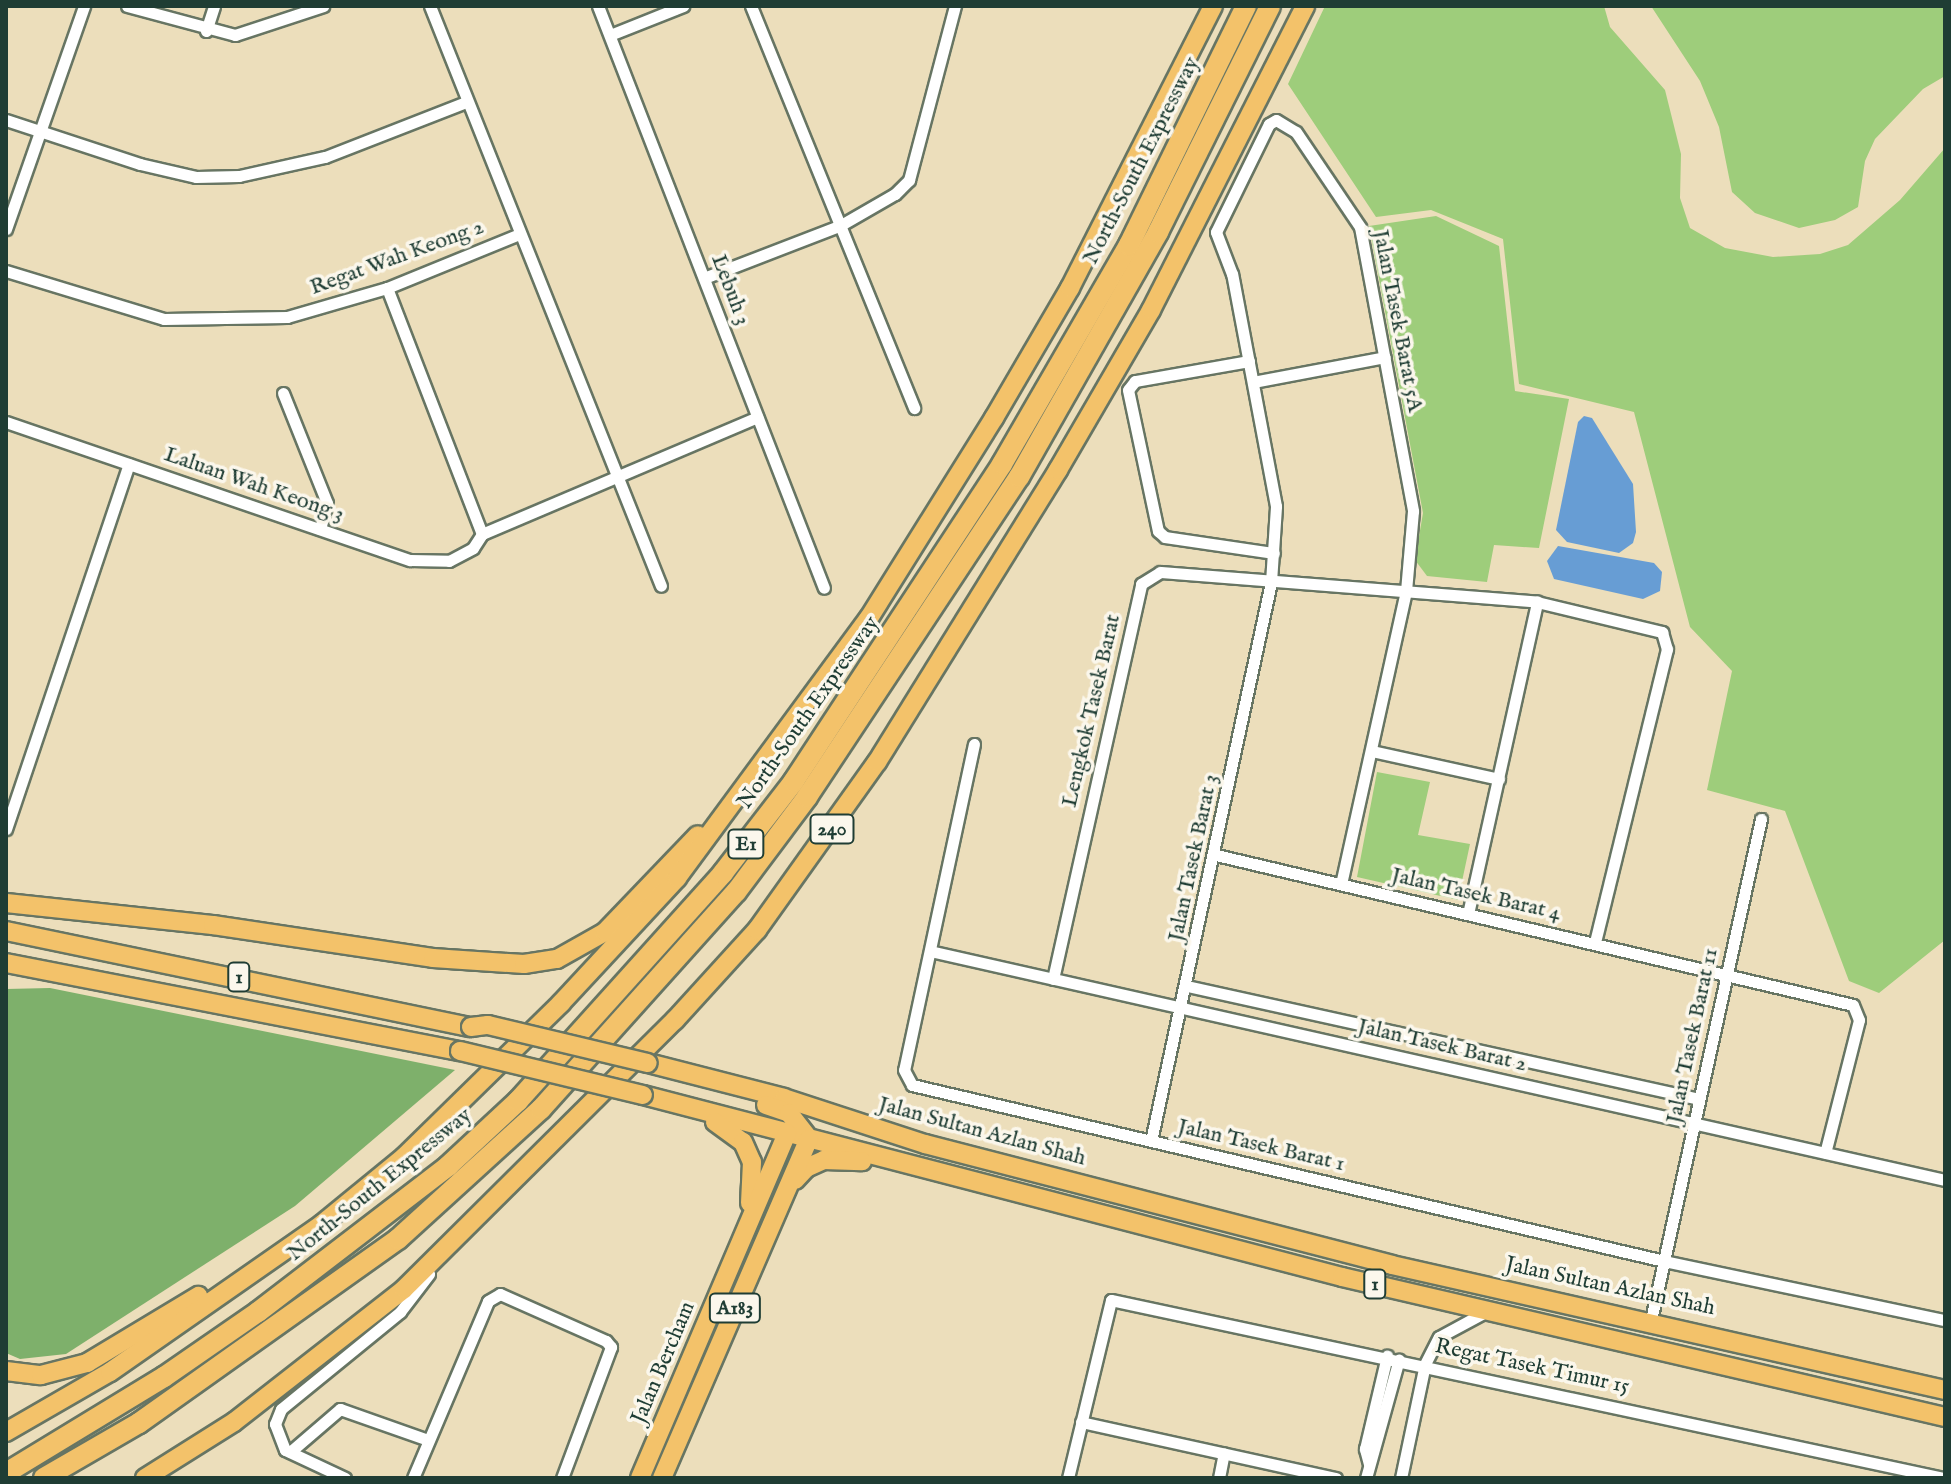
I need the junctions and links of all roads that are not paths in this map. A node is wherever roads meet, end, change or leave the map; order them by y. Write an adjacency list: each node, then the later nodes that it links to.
1 (84, 6): 18 (street)
2 (127, 6): 14 (street)
3 (214, 6): 14 (street)
4 (323, 6): 14 (street)
5 (430, 6): 16 (street)
6 (598, 6): 15 (street, Lebuh 3)
7 (683, 6): 15 (street)
8 (751, 6): 20 (street)
9 (955, 6): 20 (street)
10 (1213, 6): 46 (main road)
11 (1246, 6): 91 (highway, North–South Expressway / E1)
12 (1270, 6): 92 (highway, North–South Expressway / E1)
13 (1305, 6): 75 (main road, 240)
14 (206, 31)
15 (610, 35): 24 (street, Lebuh 3)
16 (466, 102): 18 (street); 22 (street)
17 (6, 120): 18 (street)
18 (39, 132): 21 (street)
19 (1237, 189): 26 (street, Jalan Tasek Barat 5A); 27 (street, Jalan Tasek Barat 3)
20 (841, 225): 24 (street); 30 (street)
21 (6, 229)
22 (519, 234): 25 (street, Regat Wah Keong 2); 34 (street)
23 (6, 271): 25 (street, Regat Wah Keong 2)
24 (704, 278): 31 (street, Lebuh 3)
25 (387, 288): 36 (street)
26 (1385, 357): 28 (street); 41 (street, Jalan Tasek Barat 5A)
27 (1249, 361): 28 (street, Jalan Tasek Barat 3); 37 (street)
28 (1253, 382): 37 (street, Jalan Tasek Barat 3)
29 (283, 393): 35 (street)
30 (914, 408)
31 (757, 417): 34 (street, Laluan Wah Keong 3); 40 (street, Lebuh 3)
32 (6, 422): 33 (street, Laluan Wah Keong 3)
33 (129, 464): 35 (street, Laluan Wah Keong 3); 48 (street)
34 (615, 479): 36 (street, Laluan Wah Keong 3); 39 (street)
35 (320, 529): 36 (street, Laluan Wah Keong 3)
36 (482, 534)
37 (1274, 553): 38 (street, Jalan Tasek Barat 3)
38 (1271, 582): 41 (street, Lengkok Tasek Barat); 49 (street, Jalan Tasek Barat 3); 60 (street, Lengkok Tasek Barat)
39 (661, 586)
40 (824, 588)
41 (1406, 591): 42 (street, Lengkok Tasek Barat); 44 (street, Jalan Tasek Barat 5A)
42 (1537, 602): 45 (street); 54 (street, Lengkok Tasek Barat)
43 (974, 744): 55 (street, Jalan Tasek Barat 1)
44 (1372, 751): 45 (street); 50 (street, Jalan Tasek Barat 5A)
45 (1499, 779): 52 (street)
46 (749, 785): 51 (main road); 74 (main road)
47 (1761, 819): 59 (street, Jalan Tasek Barat 11)
48 (6, 829)
49 (1216, 855): 50 (street, Jalan Tasek Barat 4); 61 (street, Jalan Tasek Barat 3)
50 (1341, 884): 52 (street, Jalan Tasek Barat 4)
51 (6, 903)
52 (1468, 914): 54 (street, Jalan Tasek Barat 4)
53 (9, 932): 63 (main road, Jalan Sultan Azlan Shah / 1, bridge)
54 (1595, 943): 59 (street, Jalan Tasek Barat 4)
55 (930, 951): 60 (street, Jalan Tasek Barat 2); 69 (street, Jalan Tasek Barat 1)
56 (6, 963): 57 (main road, 1)
57 (58, 973): 58 (main road); 65 (main road, 1, bridge)
58 (6, 974)
59 (1727, 974): 64 (street, Jalan Tasek Barat 11); 70 (street, Jalan Tasek Barat 4)
60 (1053, 979): 62 (street, Jalan Tasek Barat 2)
61 (1187, 986): 62 (street, Jalan Tasek Barat 3); 64 (street)
62 (1182, 1008): 67 (street, Jalan Tasek Barat 2); 69 (street, Jalan Tasek Barat 3)
63 (646, 1068): 66 (main road, Jalan Sultan Azlan Shah / 1); 68 (main road)
64 (1699, 1099): 67 (street, Jalan Tasek Barat 11)
65 (678, 1105): 68 (main road, 1); 82 (main road)
66 (853, 1120): 68 (main road); 78 (main road, Jalan Sultan Azlan Shah / 1)
67 (1694, 1123): 70 (street, Jalan Tasek Barat 2); 76 (street, Jalan Tasek Barat 11)
68 (799, 1132): 71 (main road, 1); 73 (main road, Jalan Bercham / A183); 82 (main road, Jalan Bercham / A183)
69 (1151, 1141): 76 (street, Jalan Tasek Barat 1)
70 (1825, 1153): 72 (street, Jalan Tasek Barat 2)
71 (925, 1167): 73 (main road); 77 (main road, 1)
72 (1945, 1180)
73 (781, 1199): 98 (main road, Jalan Bercham / A183)
74 (322, 1224): 83 (main road); 87 (main road)
75 (457, 1239): 89 (street); 93 (main road, 240)
76 (1664, 1261): 78 (street, Jalan Tasek Barat 11); 79 (street, Jalan Tasek Barat 1)
77 (1488, 1311): 81 (street); 85 (main road, 1)
78 (1651, 1320): 84 (main road, Jalan Sultan Azlan Shah / 1)
79 (1945, 1320)
80 (1393, 1358): 81 (street, Regat Tasek Timur 15); 86 (street, Regat Tasek Timur 15); 102 (street)
81 (1425, 1364): 103 (street); 104 (street, Regat Tasek Timur 15)
82 (688, 1368): 97 (main road, Jalan Bercham / A183)
83 (6, 1371)
84 (1945, 1390)
85 (1945, 1417)
86 (1081, 1422): 90 (street); 99 (street)
87 (6, 1432)
88 (428, 1440): 89 (street); 95 (street); 96 (street)
89 (290, 1452): 94 (street)
90 (1224, 1453): 100 (street); 101 (street)
91 (6, 1473)
92 (44, 1478)
93 (145, 1478)
94 (345, 1478)
95 (413, 1478)
96 (562, 1478)
97 (640, 1478)
98 (662, 1478)
99 (1068, 1478)
100 (1219, 1478)
101 (1336, 1478)
102 (1366, 1478)
103 (1401, 1478)
104 (1944, 1478)

